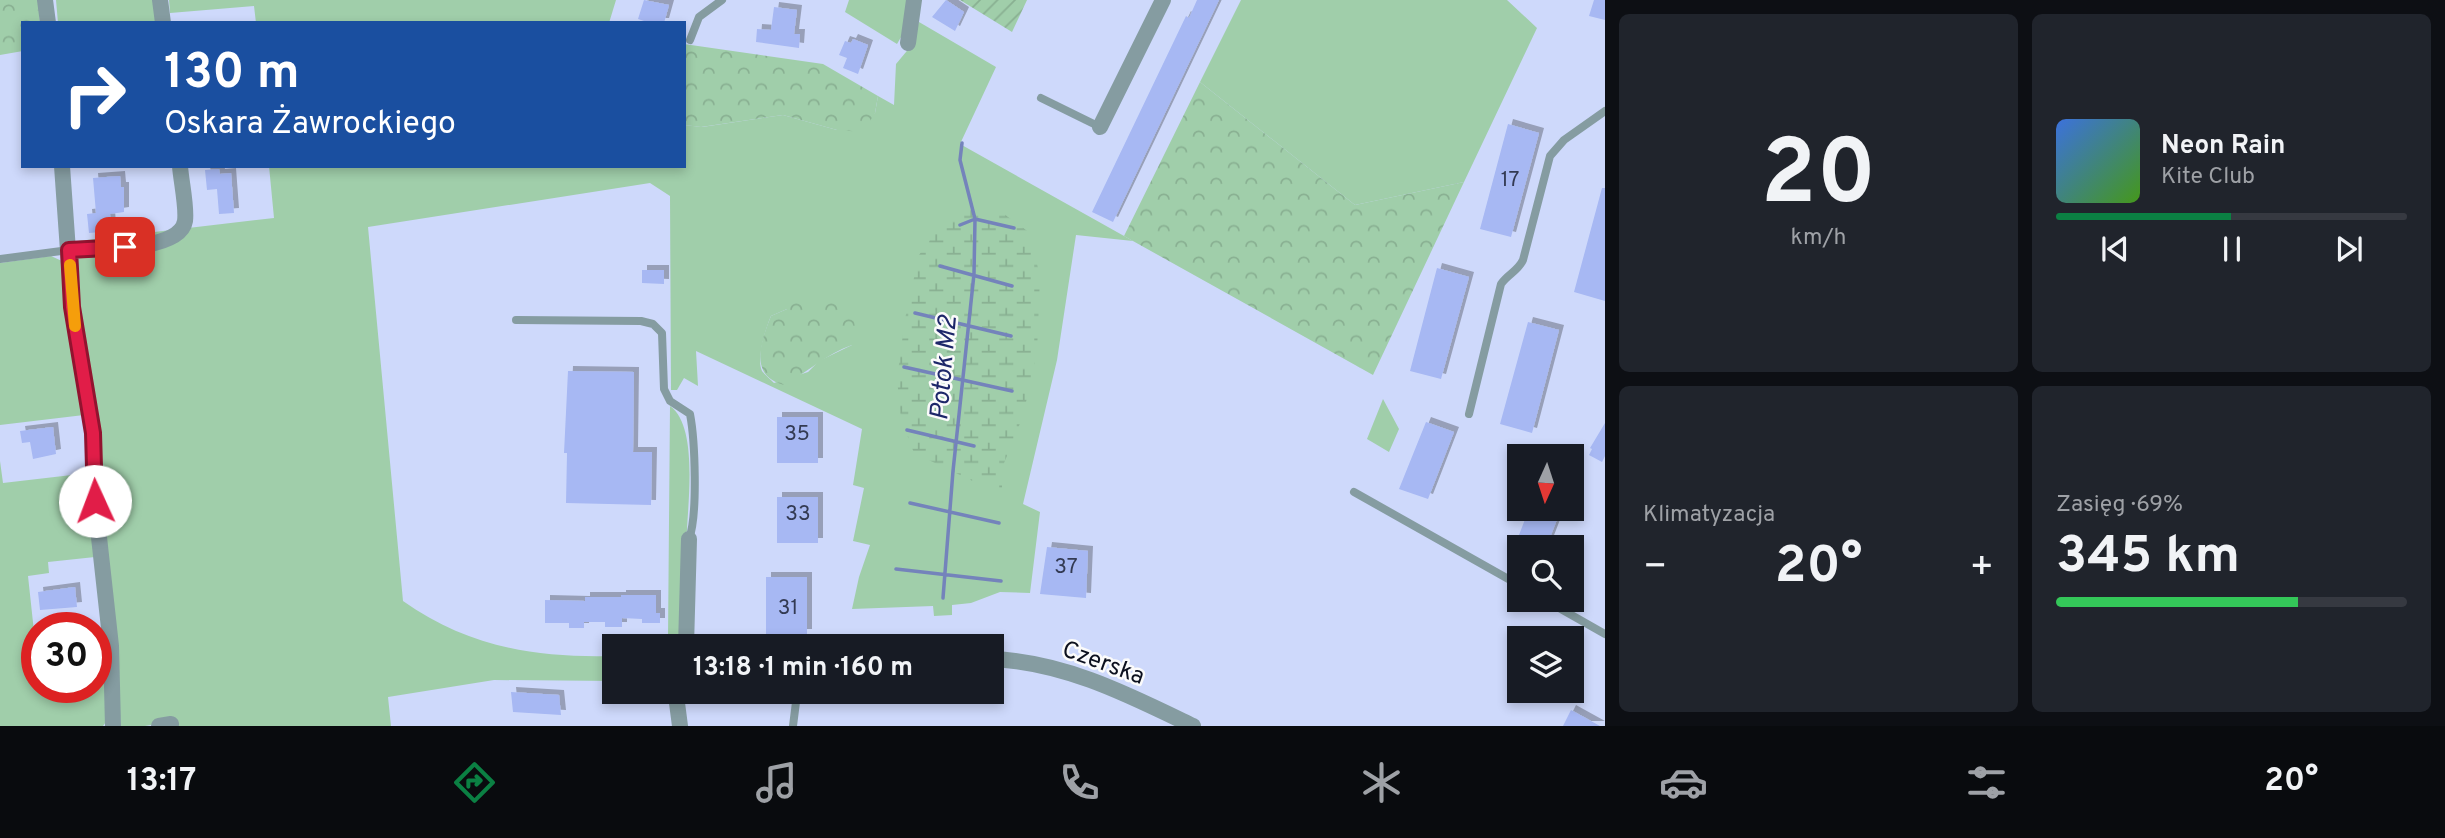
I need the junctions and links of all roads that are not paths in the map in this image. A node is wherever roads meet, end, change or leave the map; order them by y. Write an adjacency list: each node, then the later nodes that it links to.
1 (45, 0): 6 (street)
2 (160, 0): 7 (street)
3 (722, 0): 8 (lane)
4 (914, 0): 9 (street)
5 (1163, 0): 12 (street)
6 (48, 21)
7 (163, 21)
8 (690, 40)
9 (908, 43)
10 (1041, 98): 12 (lane)
11 (1605, 111): 18 (lane)
12 (1100, 127)
13 (62, 168): 15 (street)
14 (180, 168): 15 (street)
15 (69, 250): 16 (lane); 28 (street)
16 (0, 259)
17 (516, 320): 20 (lane)
18 (1469, 414)
19 (1354, 492): 21 (lane)
20 (689, 539): 23 (street)
21 (1507, 578)
22 (1566, 612): 24 (lane)
23 (686, 634)
24 (1605, 634)
25 (1004, 661): 31 (street, Czerska)
26 (677, 704): 29 (street)
27 (796, 704): 30 (lane)
28 (113, 726)
29 (680, 726)
30 (793, 726)
31 (1193, 726)

